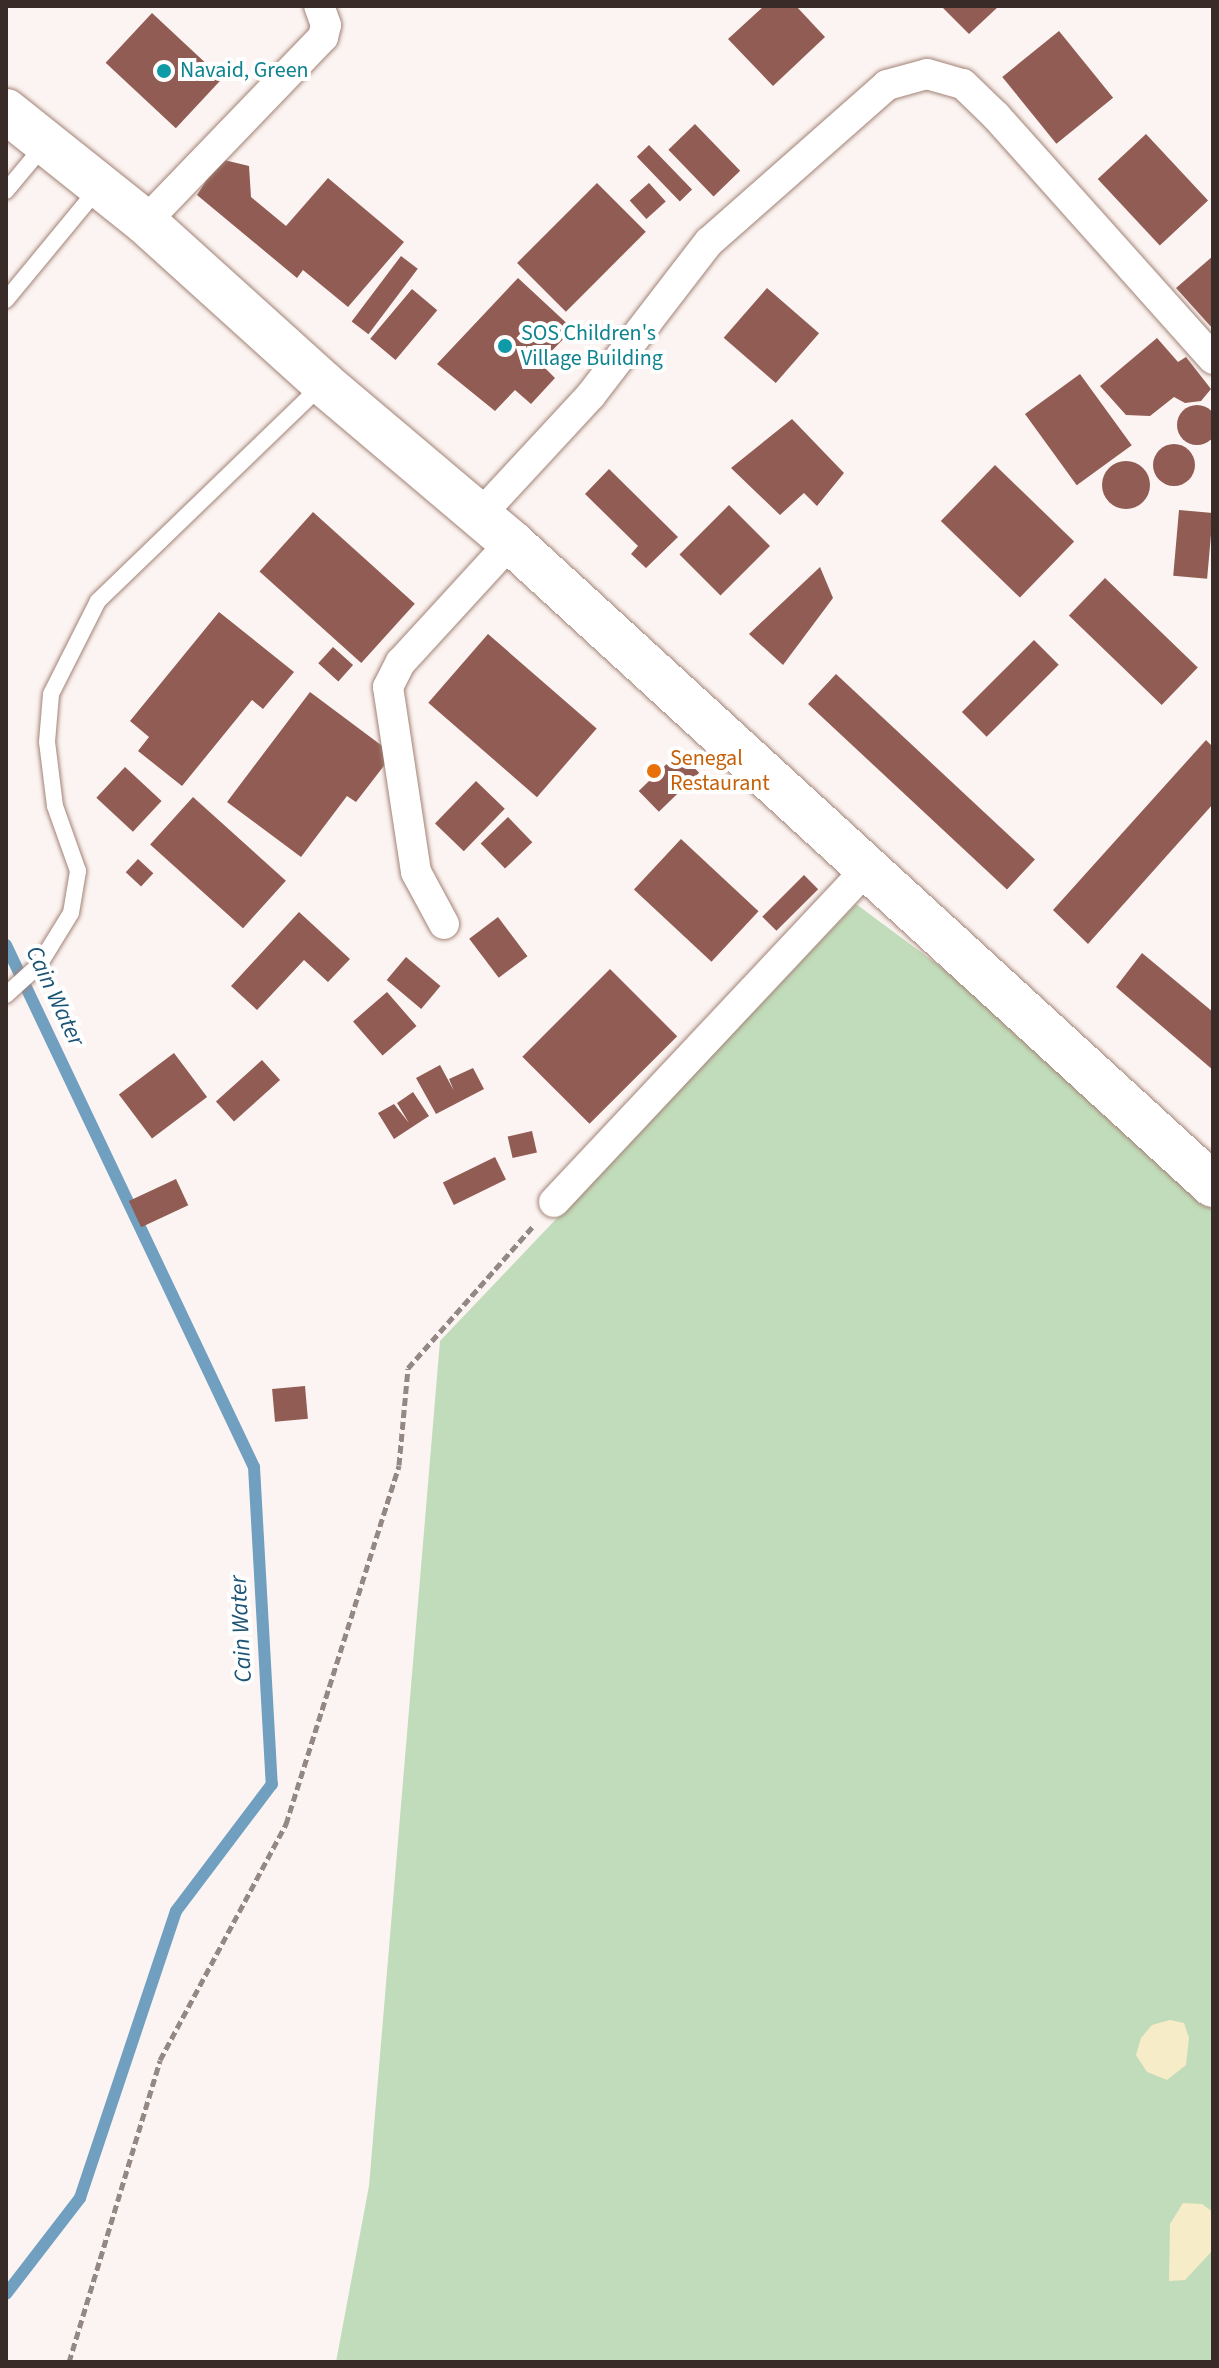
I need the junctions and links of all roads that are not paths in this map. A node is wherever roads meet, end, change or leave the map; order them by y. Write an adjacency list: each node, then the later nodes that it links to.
1 (325, 8): 6 (street)
2 (6, 111): 3 (main road)
3 (45, 144): 4 (main road); 5 (lane)
4 (100, 187): 6 (main road); 7 (lane)
5 (6, 191)
6 (145, 222): 9 (main road)
7 (6, 300)
8 (1213, 359): 10 (street)
9 (324, 384): 10 (main road); 13 (lane)
10 (496, 528): 11 (main road); 12 (street)
11 (868, 868): 14 (main road); 15 (street)
12 (444, 924)
13 (6, 995)
14 (1213, 1185)
15 (554, 1202)

